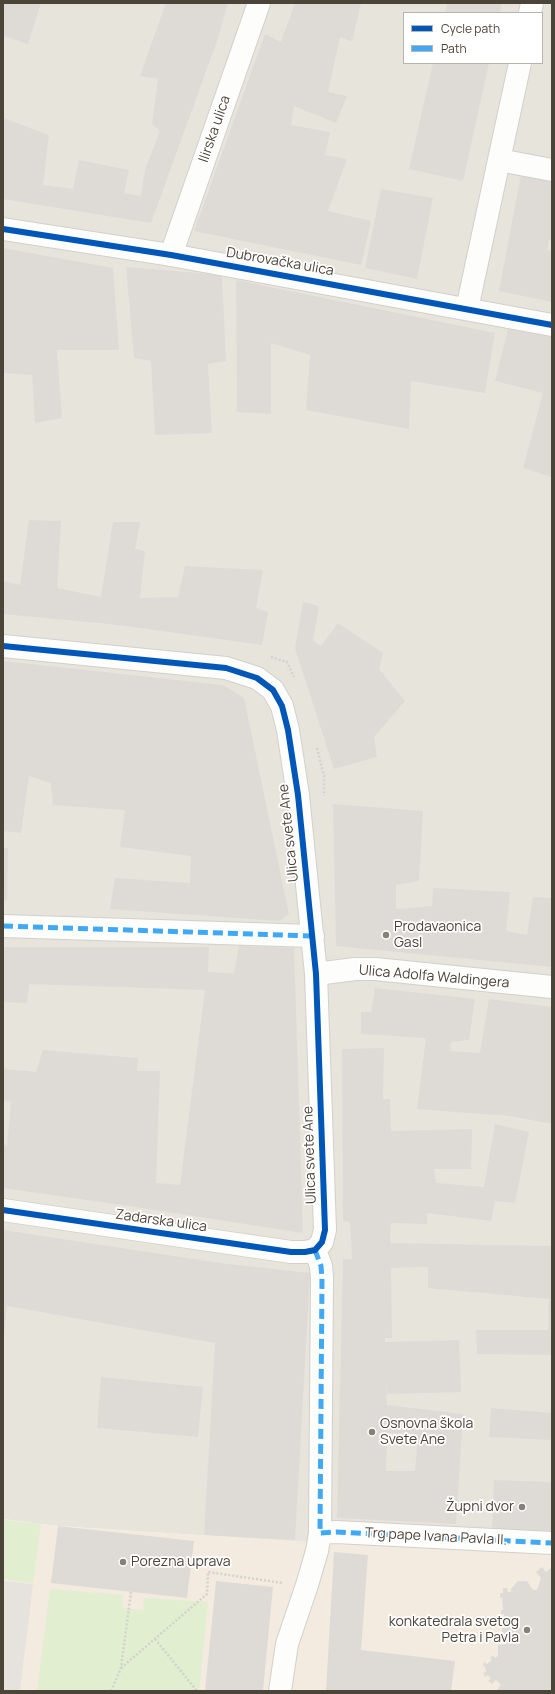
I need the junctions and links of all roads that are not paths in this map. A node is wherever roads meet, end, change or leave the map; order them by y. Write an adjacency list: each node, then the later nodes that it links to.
1 (259, 3): 6 (street, Ilirska ulica)
2 (520, 64): 3 (street)
3 (500, 160): 4 (street); 7 (street)
4 (552, 170)
5 (3, 229): 6 (street, Dubrovačka ulica)
6 (172, 255): 7 (street, Dubrovačka ulica)
7 (467, 309): 8 (street, Dubrovačka ulica)
8 (552, 325)
9 (3, 646): 11 (street, Ulica svete Ane)
10 (3, 926): 11 (street)
11 (313, 936): 12 (street, Ulica svete Ane)
12 (316, 974): 13 (street, Ulica Adolfa Waldingera); 15 (street, Ulica svete Ane)
13 (552, 987)
14 (3, 1210): 15 (street, Zadarska ulica)
15 (315, 1250): 16 (street)
16 (320, 1533): 17 (street, Trg pape Ivana Pavla II.); 18 (street)
17 (552, 1543)
18 (280, 1691)

